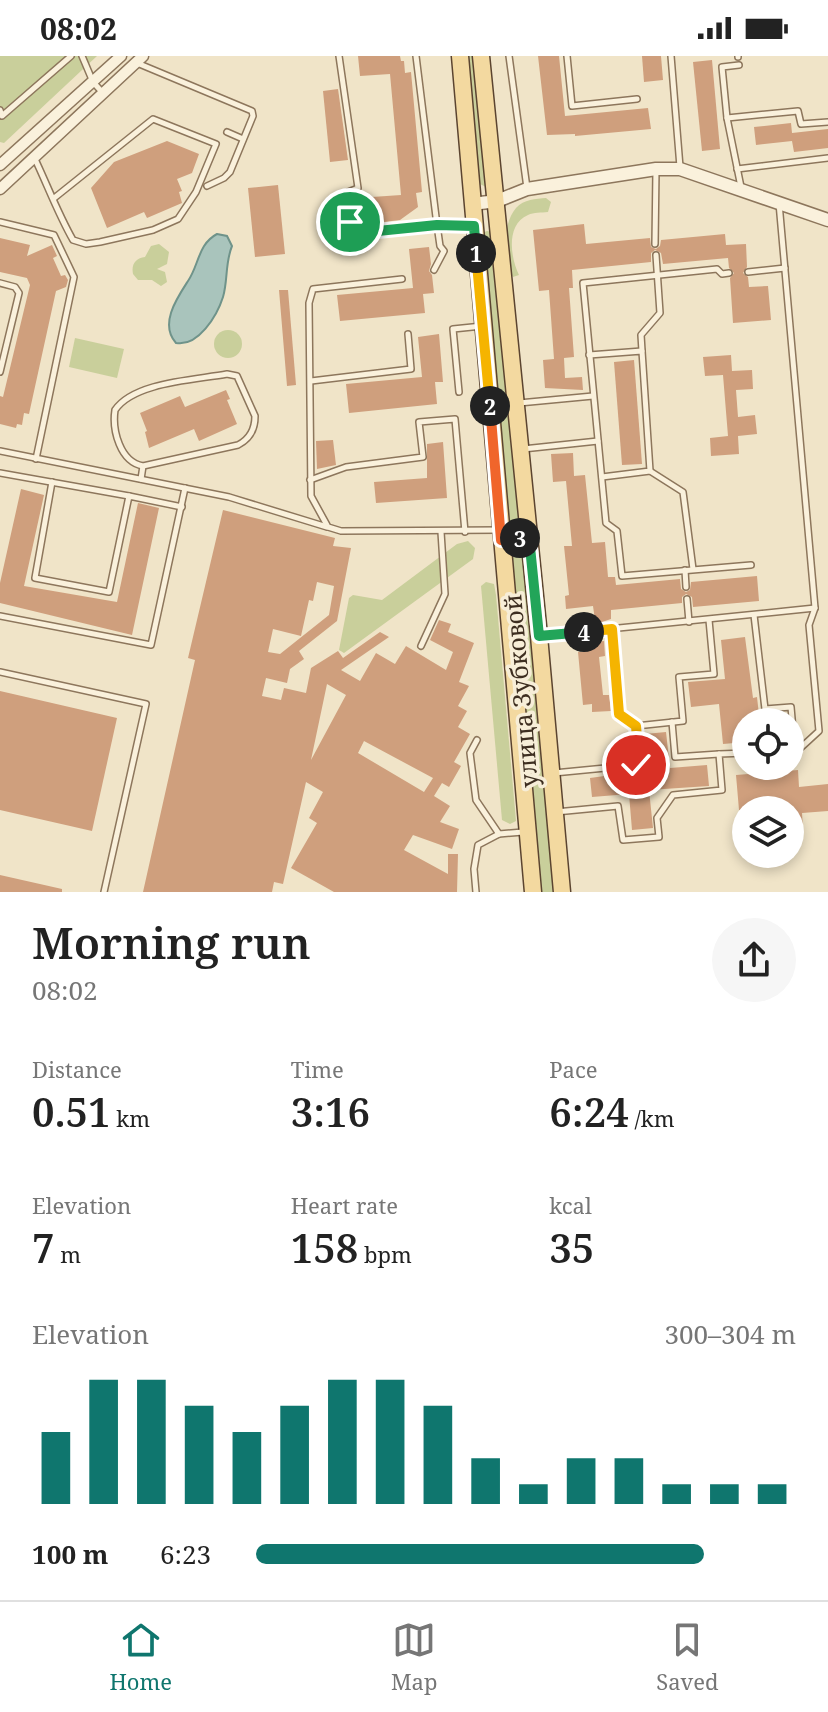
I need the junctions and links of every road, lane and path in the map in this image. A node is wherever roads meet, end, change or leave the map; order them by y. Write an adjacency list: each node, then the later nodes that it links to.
1 (71, 56): 16 (lane)
2 (82, 56): 13 (lane)
3 (121, 56): 13 (street)
4 (339, 56): 37 (lane)
5 (416, 56): 37 (lane)
6 (460, 56): 34 (main road, улица Зубковой)
7 (481, 56): 32 (main road, улица Зубковой)
8 (509, 56): 30 (lane)
9 (567, 56): 15 (lane)
10 (671, 56): 25 (lane)
11 (140, 59): 14 (street); 20 (lane)
12 (739, 65): 17 (lane)
13 (93, 82): 14 (lane); 23 (street)
14 (103, 93): 21 (street)
15 (637, 99)
16 (0, 110)
17 (727, 118): 18 (lane); 26 (lane)
18 (828, 122)
19 (227, 132): 20 (lane)
20 (243, 139): 27 (lane)
21 (34, 157): 29 (street); 31 (lane)
22 (828, 158): 26 (lane)
23 (0, 165)
24 (656, 169): 25 (street); 30 (street); 39 (lane)
25 (680, 169): 28 (street)
26 (737, 169): 28 (lane)
27 (207, 186)
28 (741, 188): 33 (street)
29 (0, 189)
30 (527, 189): 32 (street)
31 (53, 199): 31 (lane)
32 (497, 201): 34 (street); 56 (main road, улица Зубковой)
33 (779, 202): 35 (street); 41 (lane)
34 (472, 204): 38 (main road, улица Зубковой)
35 (828, 220)
36 (0, 222): 60 (lane)
37 (437, 225): 38 (lane); 42 (lane)
38 (474, 226): 48 (main road, улица Зубковой)
39 (655, 244)
40 (656, 255): 45 (lane)
41 (785, 268): 43 (lane); 81 (lane)
42 (434, 270)
43 (748, 272)
44 (729, 273): 45 (lane)
45 (658, 274): 50 (lane); 51 (lane)
46 (402, 279): 53 (lane)
47 (0, 283): 52 (lane)
48 (483, 326): 54 (lane); 74 (main road, улица Зубковой)
49 (408, 334): 53 (lane)
50 (642, 351): 51 (lane); 62 (lane)
51 (589, 355): 55 (lane)
52 (0, 372)
53 (311, 381): 66 (lane)
54 (459, 392)
55 (593, 396): 56 (lane); 57 (lane)
56 (516, 403): 58 (main road, улица Зубковой)
57 (598, 441): 58 (lane); 64 (lane)
58 (521, 450): 75 (main road, улица Зубковой)
59 (0, 451): 60 (lane)
60 (36, 459): 65 (lane)
61 (143, 466): 61 (lane); 65 (lane)
62 (650, 471): 64 (lane); 77 (lane)
63 (0, 473): 67 (lane)
64 (602, 477): 78 (lane)
65 (141, 479): 68 (lane)
66 (310, 480): 71 (lane); 73 (lane)
67 (52, 482): 69 (lane); 69 (lane)
68 (185, 488): 70 (lane); 71 (lane)
69 (129, 496): 70 (lane)
70 (182, 507): 83 (lane)
71 (328, 527): 72 (lane)
72 (441, 532): 73 (lane); 88 (lane)
73 (465, 532): 74 (lane)
74 (501, 535): 75 (street); 99 (main road, улица Зубковой)
75 (529, 537): 87 (main road, улица Зубковой)
76 (751, 565): 77 (lane)
77 (693, 569): 78 (lane)
78 (685, 570): 79 (lane)
79 (686, 587)
80 (687, 599): 85 (lane)
81 (815, 608): 82 (lane); 94 (lane)
82 (754, 615): 84 (lane); 90 (lane)
83 (0, 616)
84 (709, 620): 85 (lane); 91 (lane)
85 (689, 622): 86 (lane)
86 (612, 629): 87 (lane); 92 (lane)
87 (539, 636): 97 (main road, улица Зубковой)
88 (421, 646)
89 (0, 672): 101 (lane)
90 (765, 708)
91 (672, 722): 92 (lane); 95 (lane)
92 (636, 726): 97 (lane)
93 (477, 740): 100 (lane)
94 (804, 743)
95 (719, 754): 96 (lane); 98 (lane)
96 (732, 754)
97 (552, 773): 98 (main road, улица Зубковой)
98 (555, 812): 104 (main road, улица Зубковой)
99 (528, 832): 100 (lane); 103 (main road, улица Зубковой)
100 (499, 834): 102 (lane)
101 (104, 892)
102 (476, 892)
103 (533, 892)
104 (562, 892)

